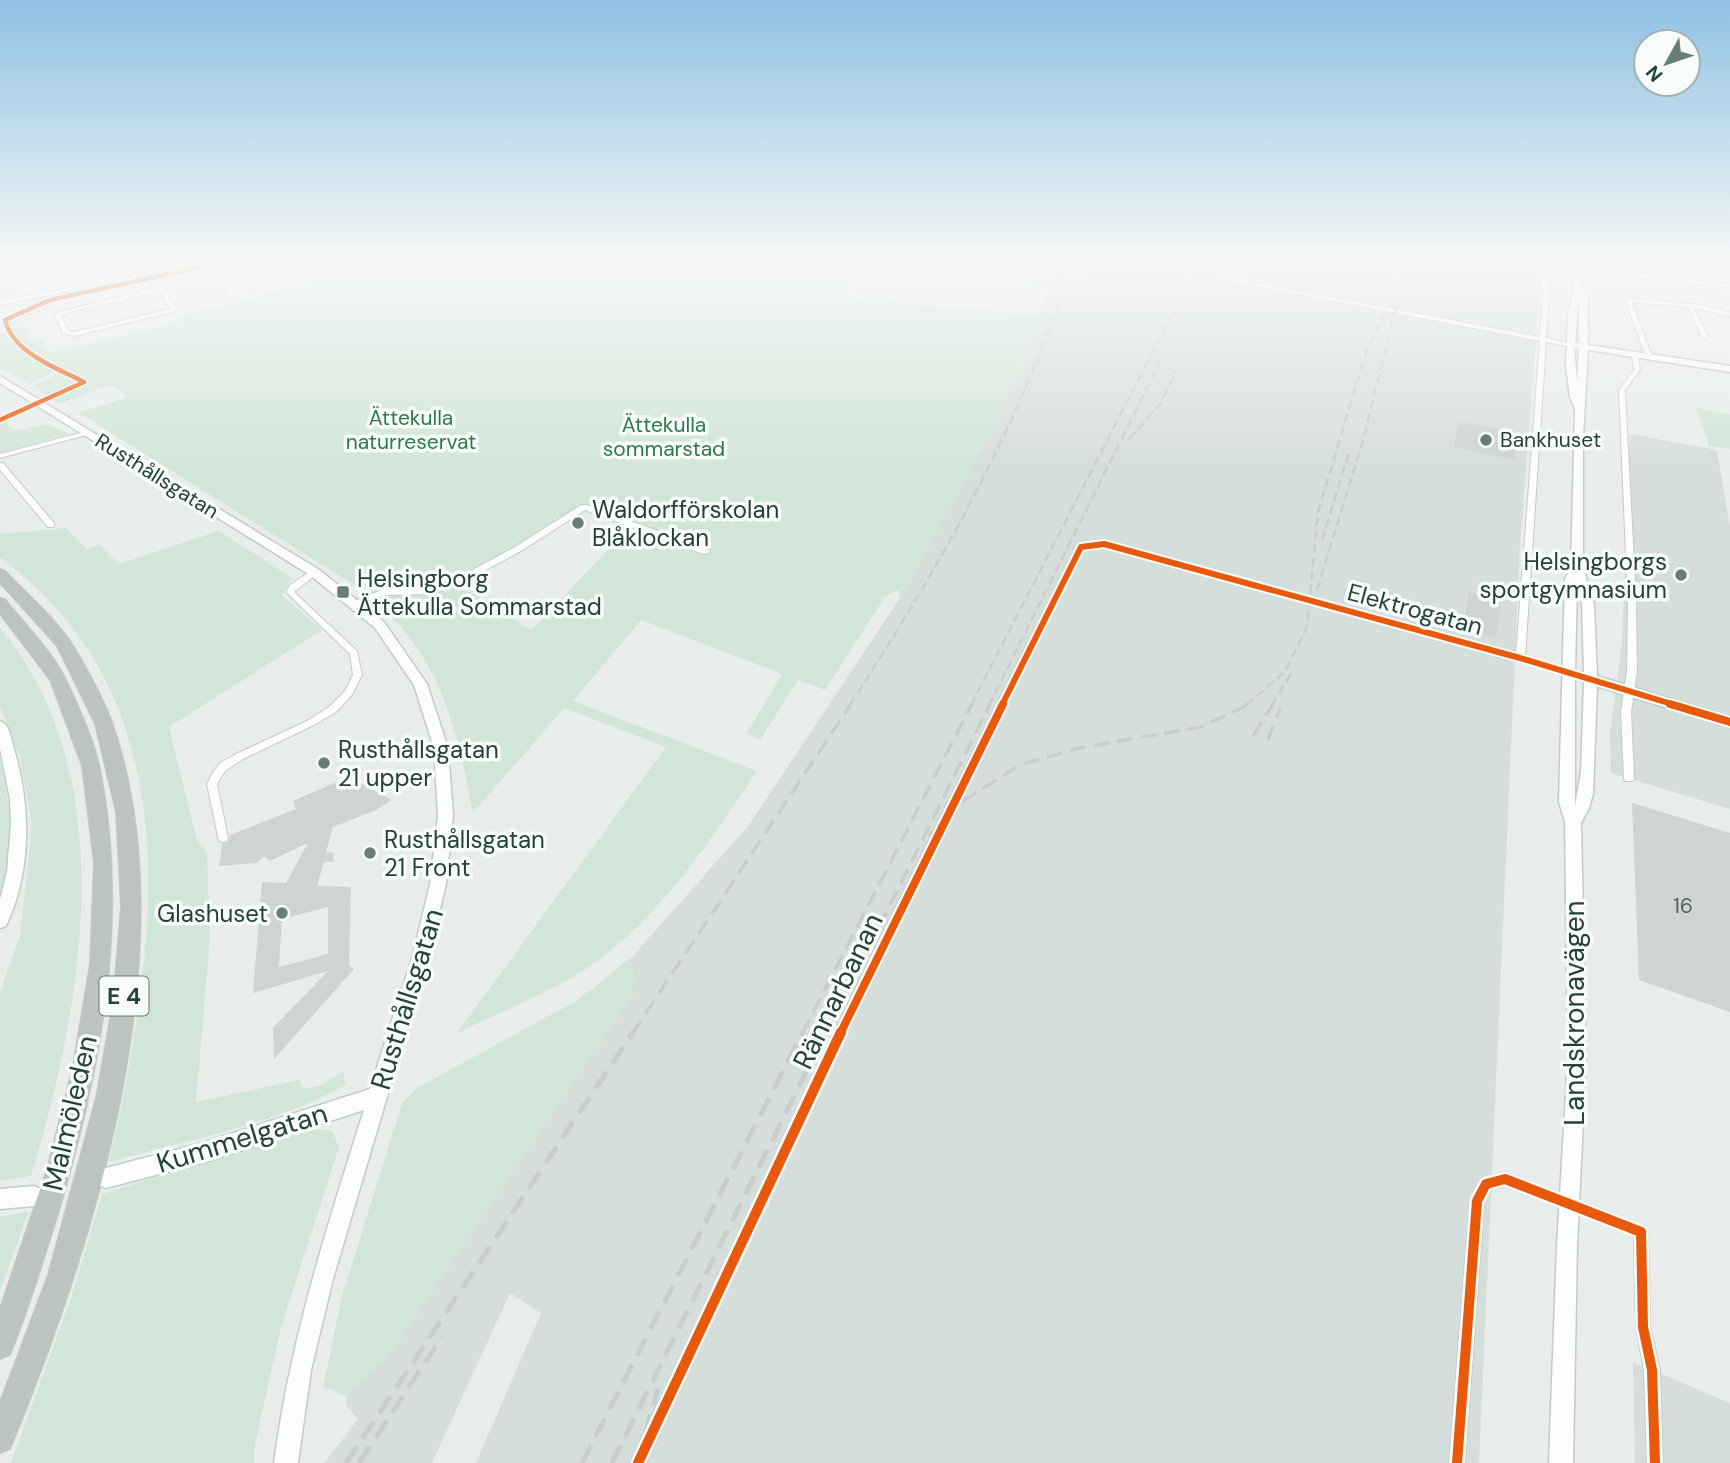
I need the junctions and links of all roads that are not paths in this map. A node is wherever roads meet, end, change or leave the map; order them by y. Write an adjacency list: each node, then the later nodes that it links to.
1 (65, 330): 2 (street)
2 (91, 330)
3 (1496, 330): 10 (street)
4 (1542, 330): 10 (street)
5 (1572, 330): 11 (main road, Landskronavägen)
6 (1584, 330): 12 (main road, Landskronavägen)
7 (1639, 330): 14 (street)
8 (1702, 330): 9 (street)
9 (1705, 337)
10 (1541, 339): 11 (street); 29 (street)
11 (1572, 345): 12 (main road); 17 (main road, Landskronavägen)
12 (1584, 347): 13 (main road); 17 (main road, Landskronavägen)
13 (1634, 355): 14 (main road); 32 (street)
14 (1649, 357): 15 (main road)
15 (1730, 369)
16 (0, 379): 18 (main road, Rusthållsgatan)
17 (1580, 410): 24 (main road, Landskronavägen)
18 (88, 433): 19 (street); 25 (main road, Rusthållsgatan)
19 (0, 456)
20 (0, 465): 21 (street)
21 (51, 525)
22 (1087, 544): 29 (street, Elektrogatan); 47 (street, Rännarbanan)
23 (706, 552): 28 (street)
24 (1577, 568): 30 (main road, Landskronavägen); 31 (main road, Landskronavägen)
25 (314, 572): 28 (main road, Rusthållsgatan); 37 (street)
26 (0, 574): 45 (highway, Malmöleden / E 4)
27 (0, 603): 44 (highway, Malmöleden / E 4)
28 (358, 603): 39 (main road, Rusthållsgatan)
29 (1520, 658): 30 (street, Elektrogatan)
30 (1568, 672): 31 (main road, Elektrogatan); 36 (main road, Landskronavägen)
31 (1589, 678): 32 (main road, Elektrogatan); 36 (main road, Landskronavägen)
32 (1629, 689): 33 (main road, Elektrogatan); 35 (street)
33 (1730, 722)
34 (0, 726): 38 (main road)
35 (1629, 778)
36 (1573, 822): 43 (main road, Landskronavägen)
37 (223, 838)
38 (0, 921)
39 (378, 1096): 40 (main road, Kummelgatan); 46 (main road, Rusthållsgatan)
40 (106, 1178)
41 (34, 1196): 42 (main road)
42 (0, 1199)
43 (1570, 1203): 48 (street); 49 (main road, Landskronavägen); 50 (street)
44 (0, 1345)
45 (0, 1439)
46 (286, 1463)
47 (638, 1463)
48 (1457, 1463)
49 (1561, 1463)
50 (1655, 1463)

